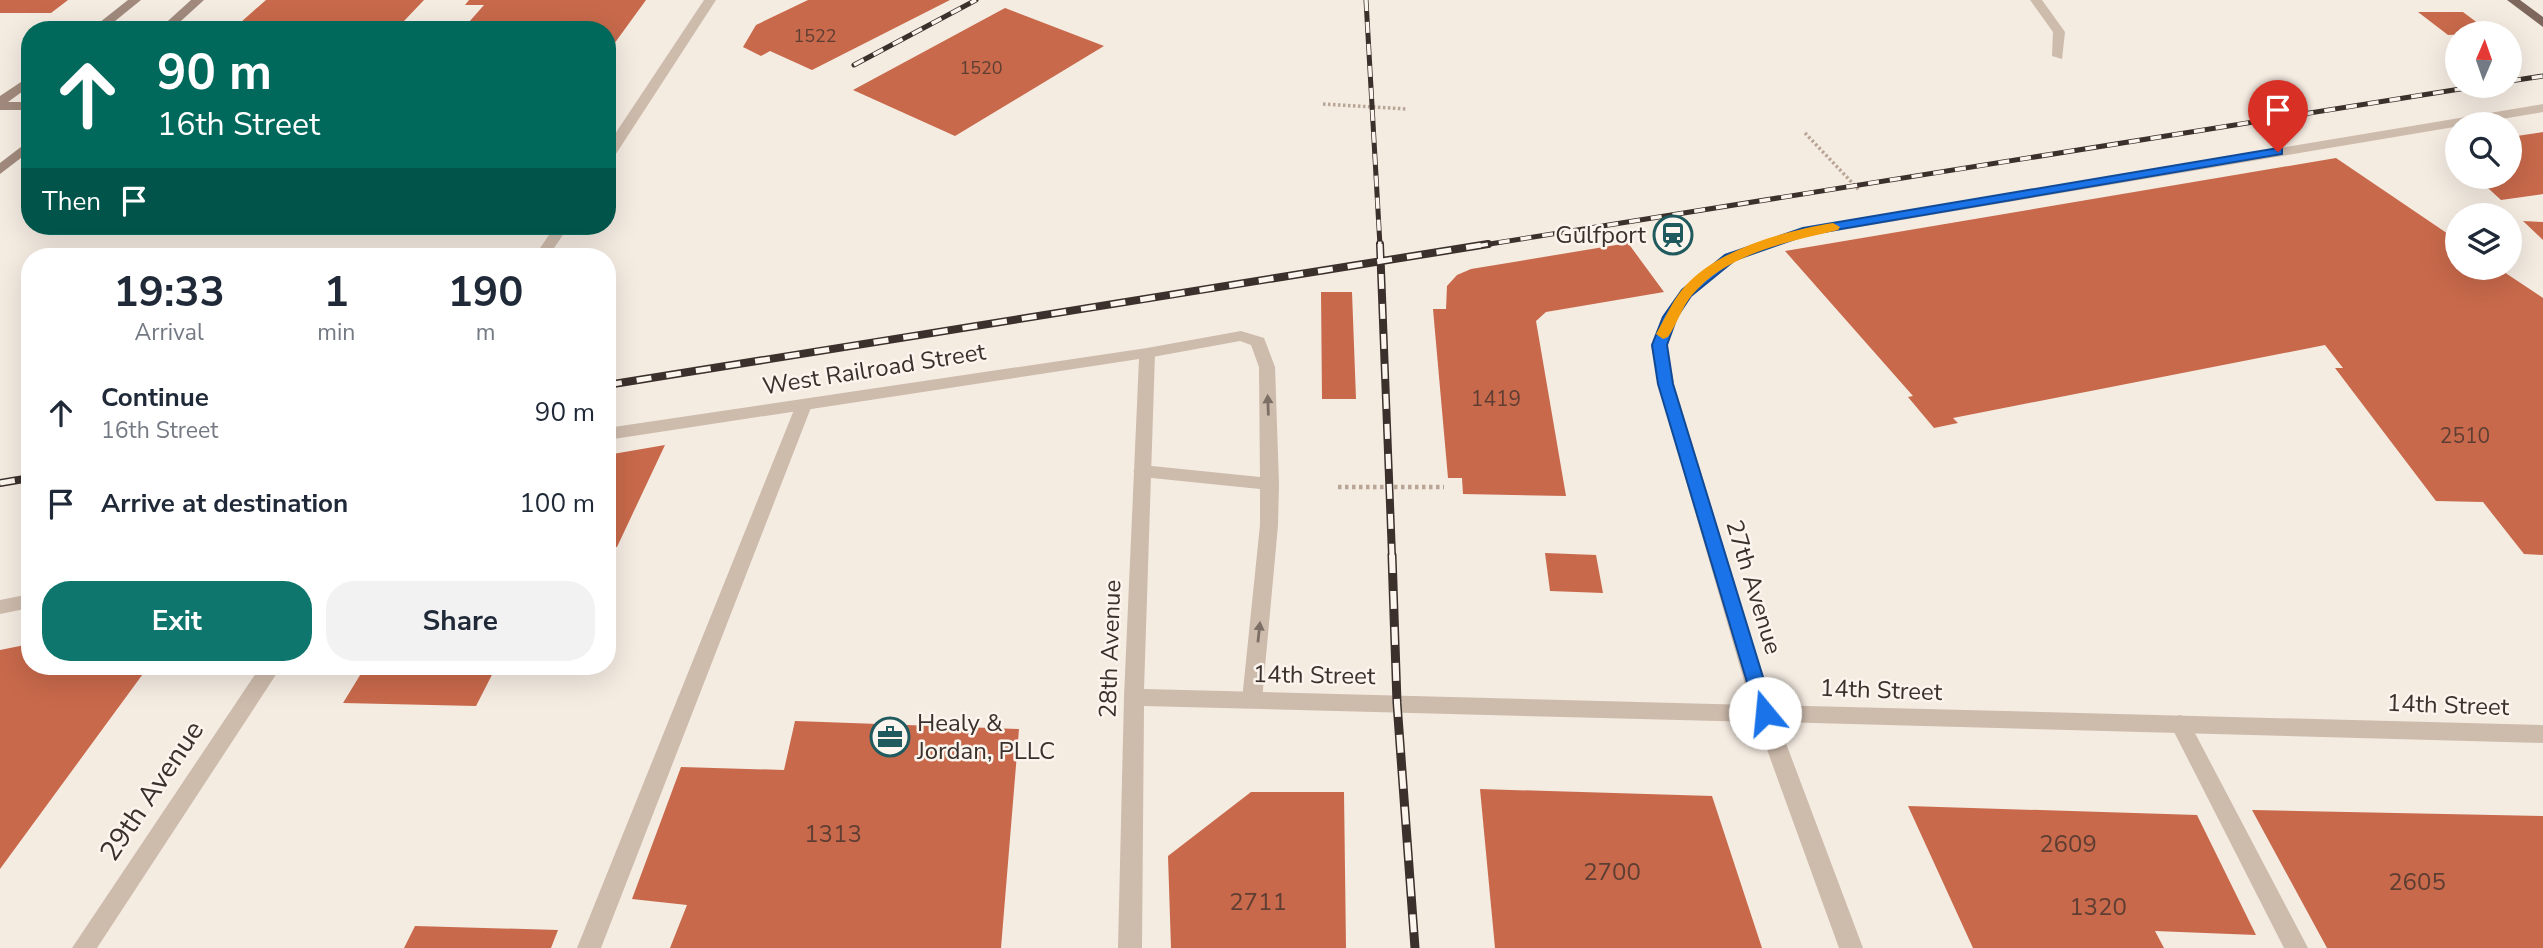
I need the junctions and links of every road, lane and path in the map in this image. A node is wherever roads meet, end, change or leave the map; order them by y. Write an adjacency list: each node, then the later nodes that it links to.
1 (135, 0): 6 (main road)
2 (198, 0): 7 (main road)
3 (710, 0): 17 (street)
4 (2036, 0): 9 (street)
5 (2513, 0): 8 (main road)
6 (108, 21)
7 (174, 21)
8 (2543, 23)
9 (2058, 56)
10 (21, 87): 11 (main road)
11 (0, 104): 13 (main road)
12 (1323, 104): 15 (path)
13 (21, 106)
14 (2543, 108): 20 (street, 27th Avenue)
15 (1407, 109)
16 (1805, 133): 20 (path)
17 (616, 143)
18 (21, 152): 19 (main road)
19 (0, 170)
20 (1888, 218): 33 (street, 27th Avenue)
21 (1147, 353): 22 (street, West Railroad Street); 24 (street, 28th Avenue); 25 (street, West Railroad Street, one-way to 21)
22 (804, 405): 23 (street, West Railroad Street); 37 (street)
23 (616, 434)
24 (1142, 471): 25 (street); 31 (street, 28th Avenue)
25 (1270, 484): 32 (street, one-way to 25)
26 (1338, 487): 27 (path)
27 (1444, 487)
28 (21, 603): 29 (street)
29 (0, 607)
30 (266, 675): 36 (street, 29th Avenue)
31 (1134, 697): 32 (street, 14th Street); 38 (street, 28th Avenue)
32 (1252, 700): 33 (street, 14th Street)
33 (1765, 713): 34 (street, 14th Street); 39 (street, 27th Avenue)
34 (2180, 724): 35 (street, 14th Street); 40 (street)
35 (2543, 734)
36 (84, 948)
37 (589, 948)
38 (1130, 948)
39 (1851, 948)
40 (2296, 948)

